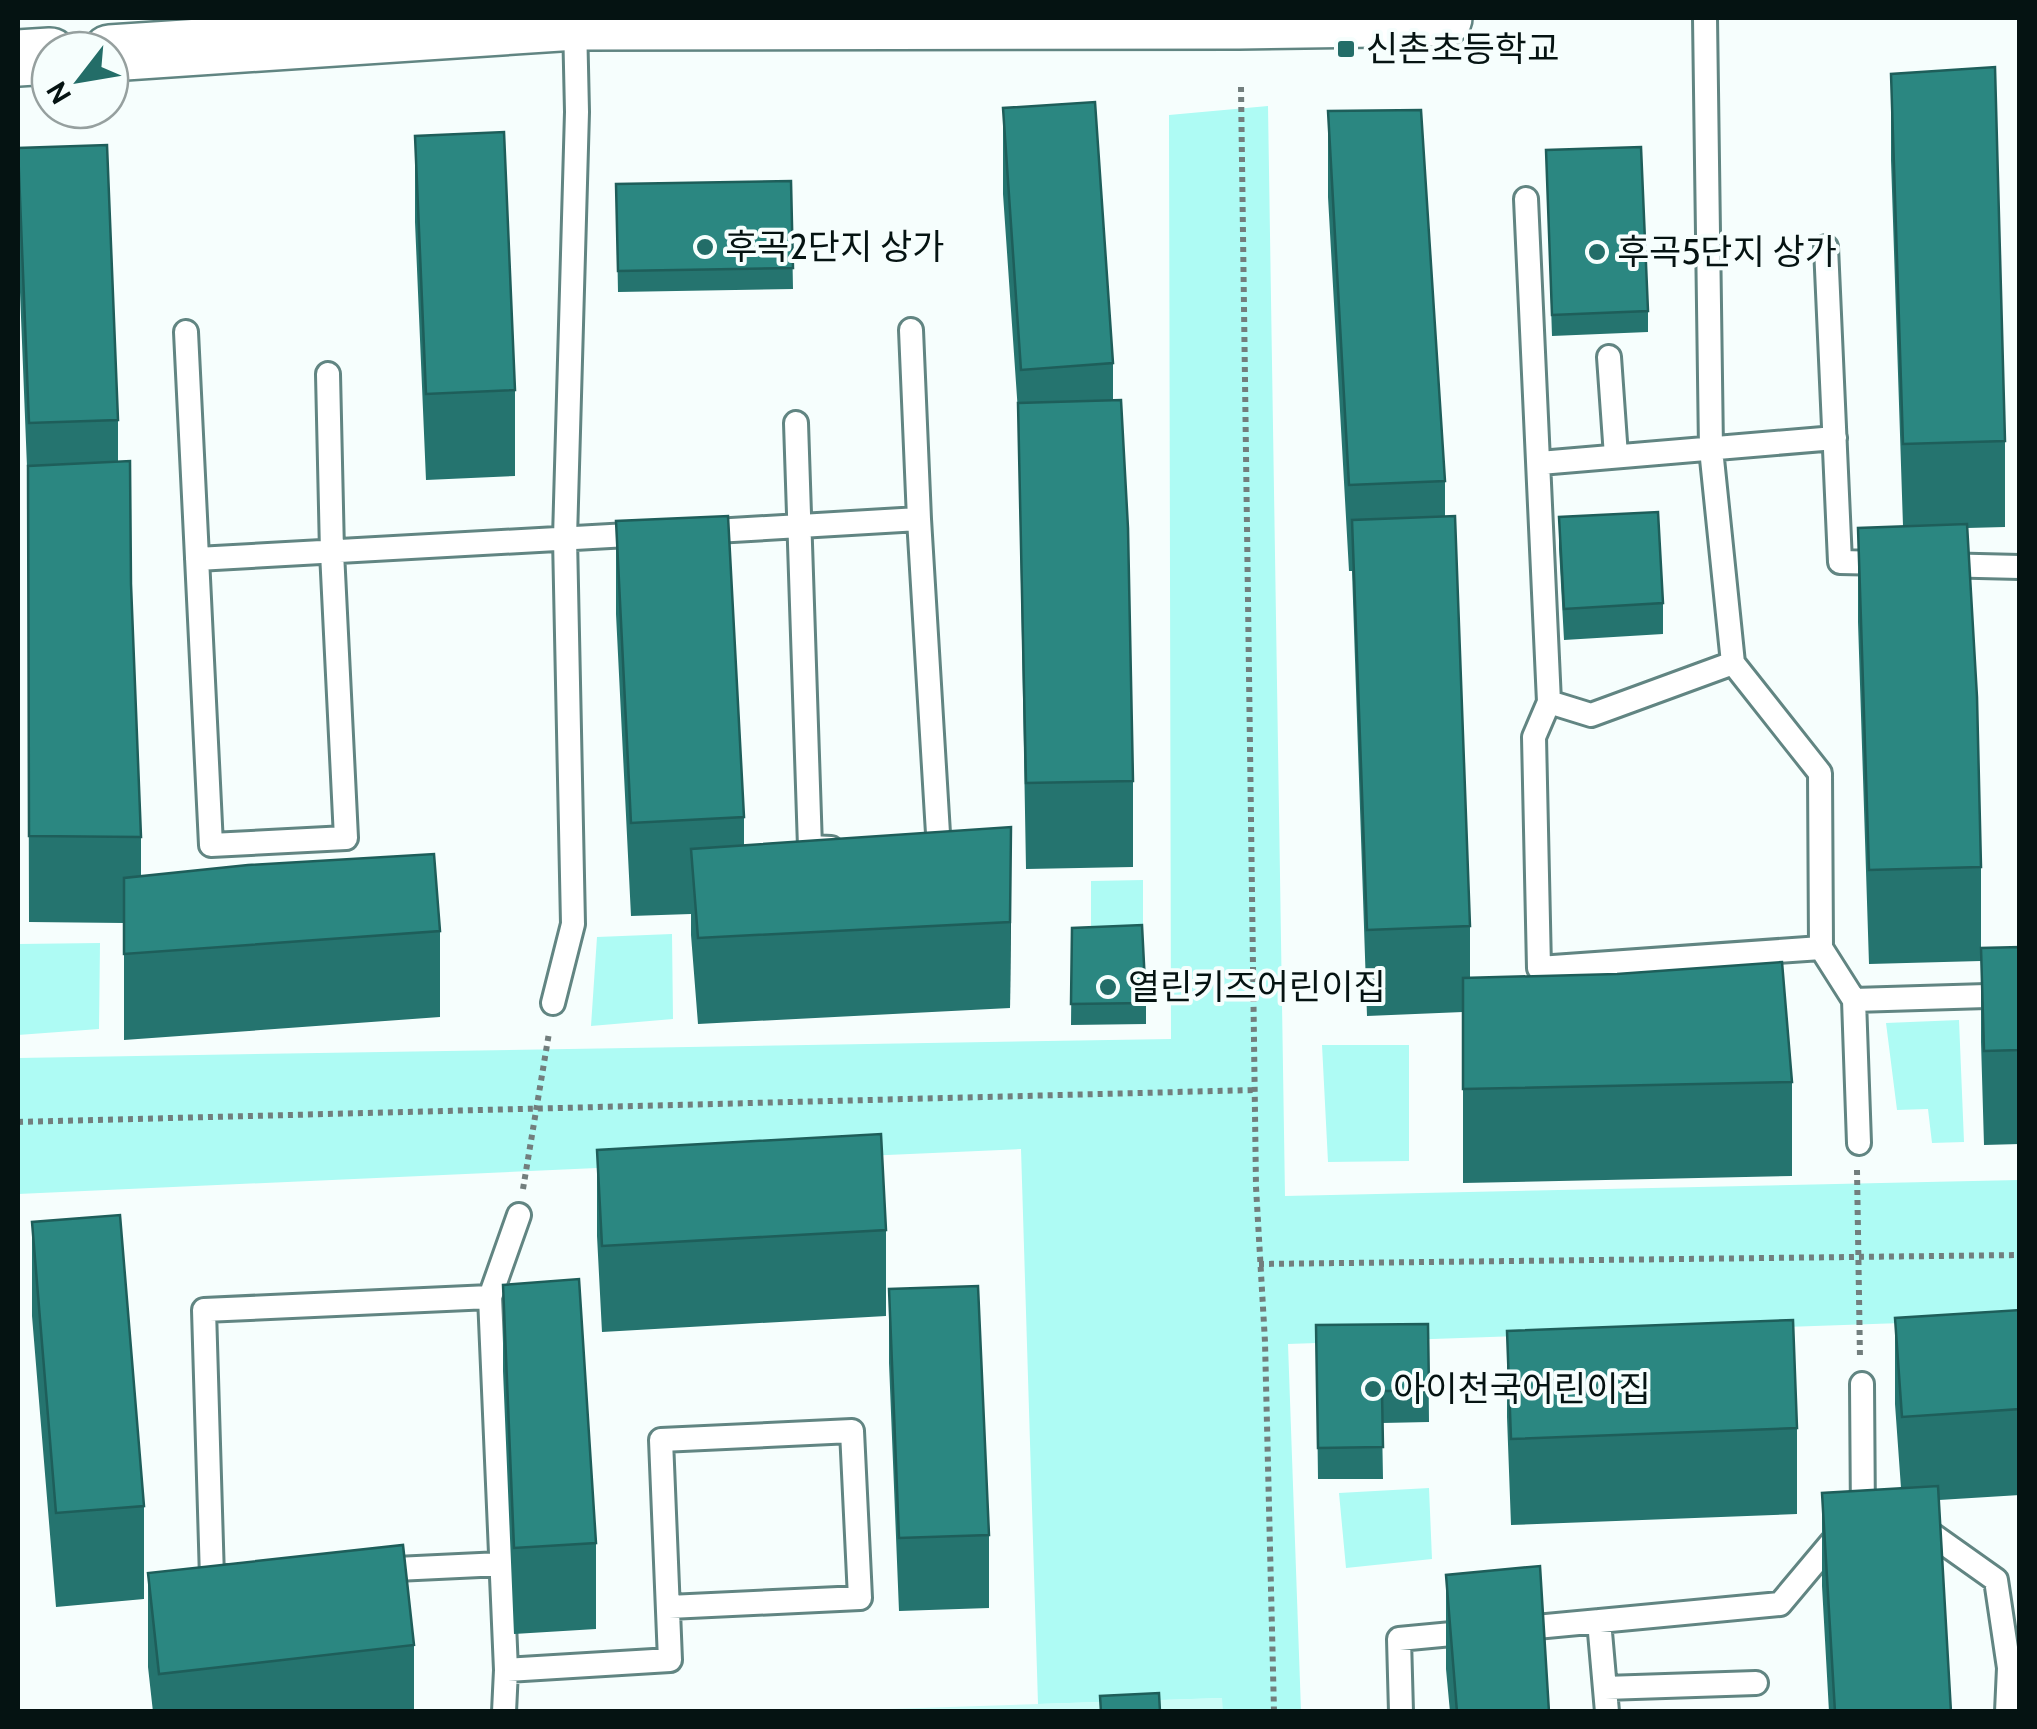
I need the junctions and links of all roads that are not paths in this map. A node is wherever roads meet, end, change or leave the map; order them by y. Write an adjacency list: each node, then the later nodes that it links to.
1 (1444, 18): 3 (street)
2 (1705, 18): 14 (lane)
3 (575, 22): 4 (street); 19 (lane)
4 (308, 29): 5 (street)
5 (130, 50)
6 (1526, 199): 16 (lane)
7 (1826, 246): 13 (lane)
8 (911, 330): 17 (lane)
9 (186, 332): 21 (lane)
10 (1609, 357): 15 (lane)
11 (328, 374): 20 (lane)
12 (796, 423): 18 (lane)
13 (1834, 438): 14 (lane); 22 (lane)
14 (1711, 449): 15 (lane); 23 (lane)
15 (1616, 456): 16 (lane)
16 (1540, 464): 24 (lane)
17 (920, 519): 18 (lane); 26 (lane)
18 (798, 528): 19 (lane); 25 (lane)
19 (565, 538): 20 (lane); 30 (lane)
20 (332, 552): 21 (lane); 21 (lane)
21 (197, 559)
22 (2020, 566)
23 (1732, 663): 24 (lane); 27 (lane)
24 (1549, 702): 27 (lane)
25 (846, 848)
26 (902, 849)
27 (1821, 948): 29 (lane)
28 (2020, 995): 29 (lane)
29 (1854, 1000): 31 (lane)
30 (553, 1004)
31 (1859, 1143)
32 (519, 1215): 33 (lane)
33 (490, 1297): 36 (lane); 38 (lane)
34 (1862, 1384): 35 (lane)
35 (1880, 1534): 39 (lane); 41 (lane)
36 (501, 1564): 37 (lane); 43 (lane)
37 (347, 1572)
38 (250, 1576)
39 (2008, 1579): 42 (lane)
40 (669, 1608): 40 (lane); 43 (lane)
41 (1600, 1620): 45 (lane); 47 (lane)
42 (2014, 1668): 48 (lane)
43 (506, 1670): 46 (lane)
44 (1756, 1683): 45 (lane)
45 (1606, 1700)
46 (504, 1712)
47 (1401, 1712)
48 (2007, 1712)

